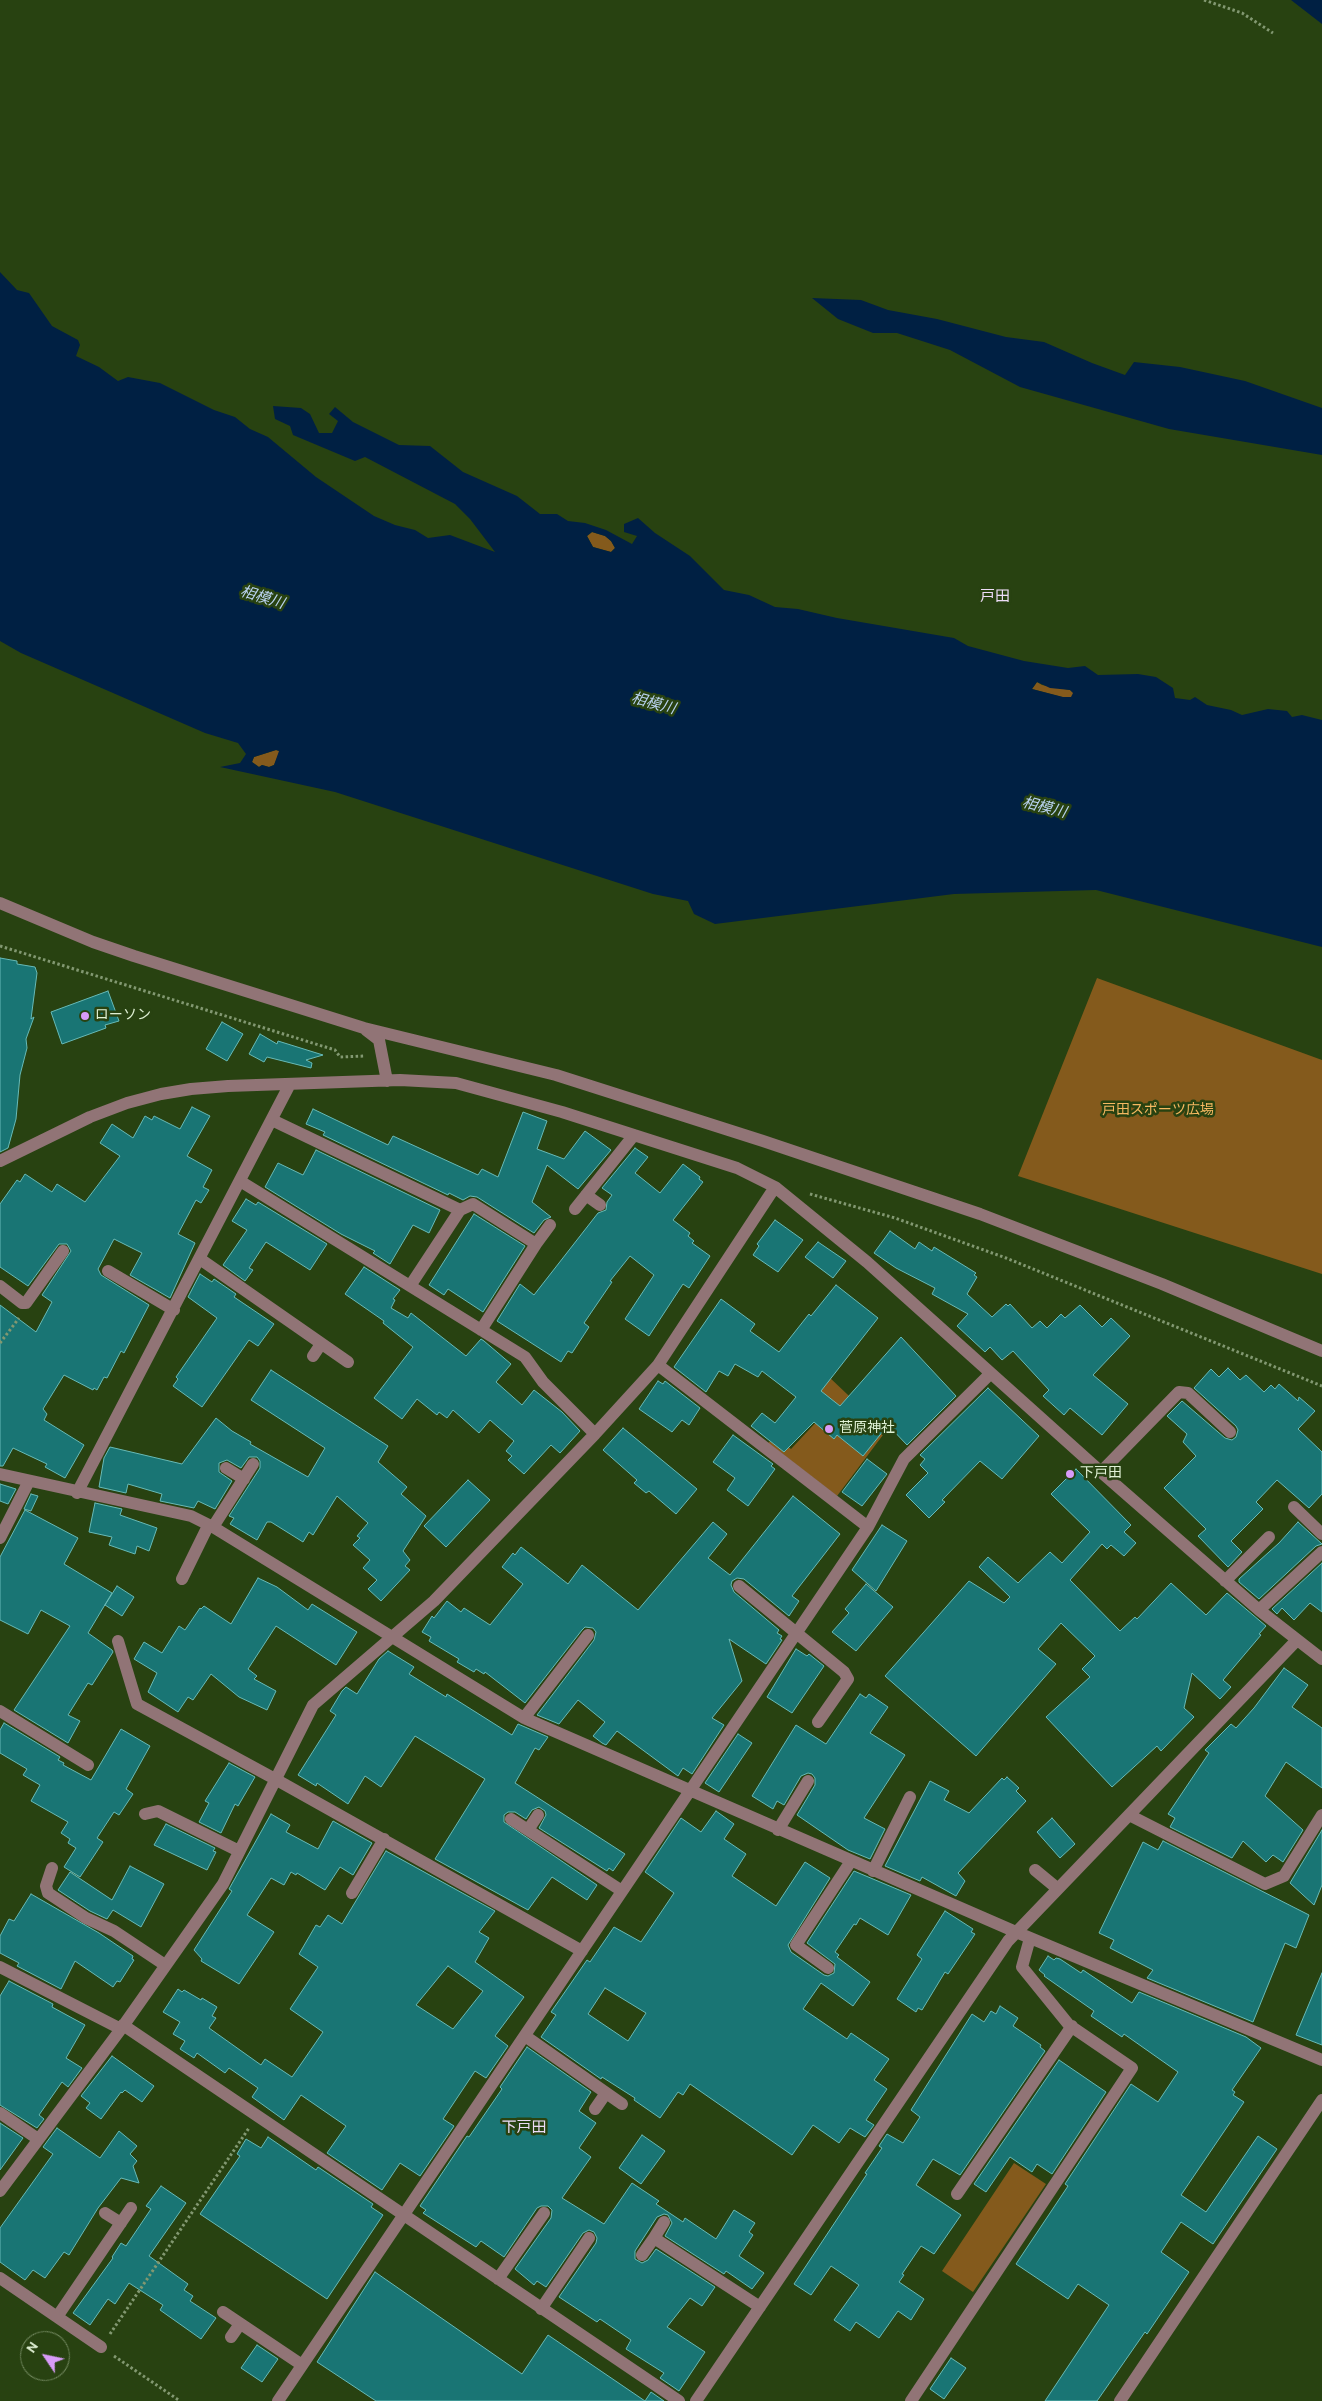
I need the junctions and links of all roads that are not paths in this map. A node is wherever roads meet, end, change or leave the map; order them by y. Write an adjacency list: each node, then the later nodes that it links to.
1 (0, 903): 2 (street)
2 (364, 1028): 3 (street); 24 (street)
3 (388, 1081): 4 (street); 6 (street)
4 (290, 1084): 5 (street); 7 (street)
5 (272, 1120): 8 (street); 13 (street)
6 (634, 1135): 9 (street); 10 (street)
7 (0, 1161)
8 (240, 1181): 17 (street); 20 (street)
9 (775, 1188): 27 (street); 28 (street)
10 (586, 1195): 11 (street); 12 (street)
11 (600, 1205)
12 (575, 1209)
13 (460, 1210): 15 (street); 20 (street)
14 (550, 1225): 15 (street)
15 (536, 1244): 22 (street)
16 (63, 1251): 19 (street)
17 (200, 1259): 21 (street); 23 (street)
18 (108, 1271): 21 (street)
19 (0, 1286)
20 (410, 1286): 22 (street)
21 (174, 1310): 37 (street)
22 (481, 1330): 30 (street)
23 (321, 1344): 25 (street); 26 (street)
24 (1322, 1351)
25 (313, 1356)
26 (348, 1362)
27 (658, 1365): 30 (street); 40 (street)
28 (990, 1374): 33 (street); 40 (street)
29 (1230, 1432): 33 (street)
30 (595, 1434): 51 (street)
31 (253, 1464): 35 (street)
32 (226, 1468): 35 (street)
33 (1101, 1472): 46 (street)
34 (0, 1474): 36 (street)
35 (244, 1479): 39 (street)
36 (29, 1481): 37 (street); 42 (street)
37 (77, 1492): 39 (street)
38 (1294, 1507): 41 (street)
39 (210, 1526): 45 (street); 51 (street)
40 (868, 1527): 49 (street)
41 (1322, 1534)
42 (0, 1538)
43 (1269, 1538): 46 (street)
44 (1322, 1552): 48 (street)
45 (182, 1579)
46 (1225, 1580): 48 (street)
47 (738, 1586): 49 (street)
48 (1259, 1610): 53 (street)
49 (797, 1632): 57 (street); 61 (street)
50 (588, 1635): 56 (street)
51 (391, 1637): 56 (street); 59 (street)
52 (118, 1641): 59 (street)
53 (1296, 1641): 54 (street); 65 (street)
54 (1322, 1659)
55 (0, 1711): 58 (street)
56 (524, 1718): 61 (street)
57 (818, 1722)
58 (88, 1765)
59 (275, 1778): 70 (street); 71 (street)
60 (808, 1781): 69 (street)
61 (690, 1792): 69 (street); 77 (street)
62 (910, 1797): 74 (street)
63 (145, 1814): 71 (street)
64 (538, 1815): 68 (street)
65 (1129, 1815): 66 (street); 76 (street)
66 (1322, 1815)
67 (511, 1819): 68 (street)
68 (528, 1830): 77 (street)
69 (778, 1830): 72 (street)
70 (384, 1839): 78 (street); 81 (street)
71 (239, 1851): 82 (street)
72 (852, 1862): 74 (street); 84 (street)
73 (52, 1868): 82 (street)
74 (873, 1870): 79 (street)
75 (1035, 1870): 76 (street)
76 (1058, 1889): 79 (street)
77 (622, 1892): 81 (street)
78 (352, 1894)
79 (1016, 1932): 80 (street); 108 (street)
80 (1030, 1938): 85 (street); 88 (street)
81 (582, 1951): 87 (street)
82 (165, 1965): 86 (street)
83 (0, 1967): 86 (street)
84 (828, 1968)
85 (1072, 2026): 96 (street); 119 (street)
86 (122, 2027): 94 (street); 100 (street)
87 (525, 2036): 89 (street); 100 (street)
88 (1322, 2060)
89 (606, 2093): 91 (street); 92 (street)
90 (1322, 2100): 120 (street)
91 (622, 2104)
92 (596, 2109)
93 (0, 2112): 94 (street)
94 (38, 2139): 95 (street)
95 (0, 2191)
96 (957, 2194)
97 (131, 2208): 102 (street)
98 (105, 2213): 102 (street)
99 (544, 2213): 107 (street)
100 (403, 2216): 107 (street); 115 (street)
101 (664, 2222): 104 (street)
102 (121, 2224): 111 (street)
103 (589, 2238): 109 (street)
104 (654, 2238): 105 (street); 108 (street)
105 (642, 2255)
106 (0, 2278): 111 (street)
107 (498, 2279): 109 (street)
108 (760, 2307): 118 (street)
109 (541, 2309): 117 (street)
110 (223, 2312): 112 (street)
111 (57, 2317): 114 (street)
112 (240, 2324): 113 (street); 115 (street)
113 (231, 2337)
114 (101, 2347)
115 (302, 2365): 116 (street)
116 (278, 2401)
117 (679, 2401)
118 (696, 2401)
119 (912, 2401)
120 (1120, 2401)

